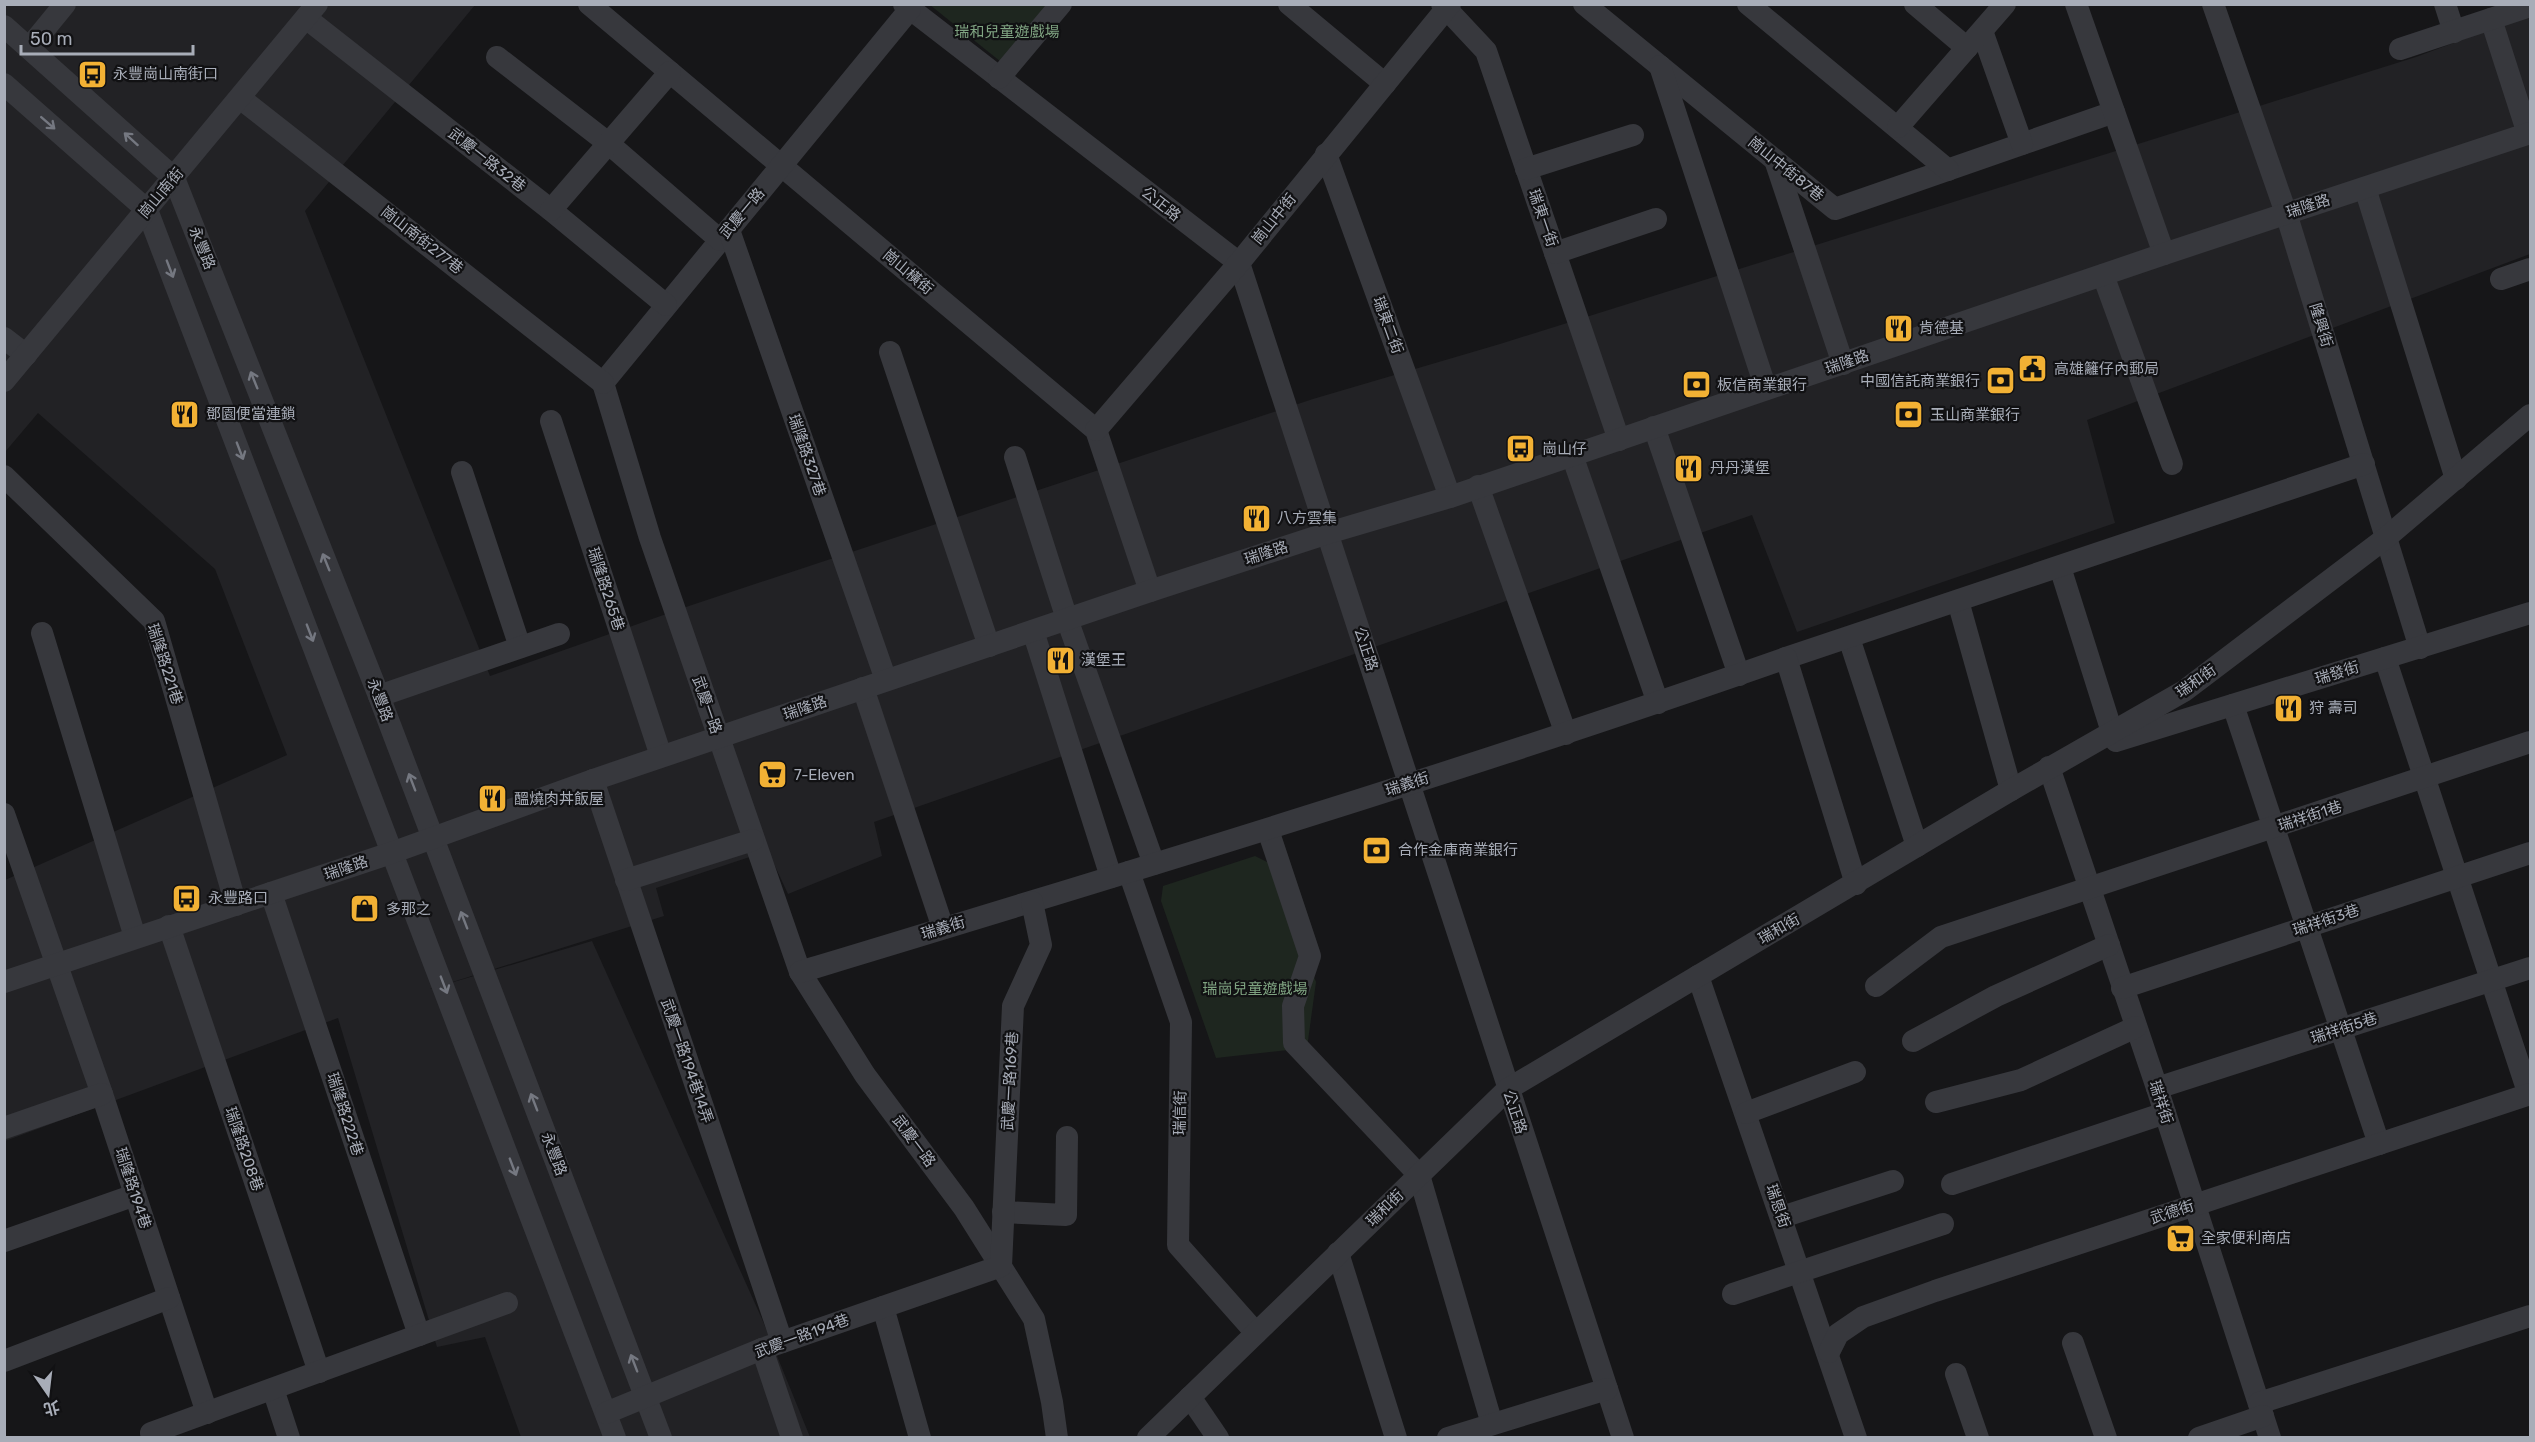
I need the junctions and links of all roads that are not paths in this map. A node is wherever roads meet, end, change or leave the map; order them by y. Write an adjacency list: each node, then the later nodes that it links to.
1 (65, 4): 20 (street)
2 (589, 4): 25 (street, 崗山橫街)
3 (1061, 4): 26 (street)
4 (1289, 4): 28 (street)
5 (1584, 4): 24 (street, 崗山中街87巷)
6 (1748, 4): 31 (street)
7 (1916, 4): 21 (street)
8 (2005, 4): 18 (street)
9 (2076, 4): 30 (street)
10 (2213, 4): 45 (street, 隆興街)
11 (2445, 4): 19 (street)
12 (1446, 6): 28 (street, 崗山中街); 39 (street, 瑞東一街)
13 (2530, 6): 16 (street)
14 (907, 7): 26 (street, 公正路); 38 (street, 武慶一路)
15 (311, 11): 29 (street, 崗山南街); 44 (street, 武慶一路32巷)
16 (2491, 19): 19 (street); 32 (street)
17 (4, 26): 20 (street, 永豐路)
18 (1982, 31): 21 (street); 35 (street)
19 (2454, 32): 22 (street)
20 (29, 48): 41 (street, 永豐路, one-way to 20)
21 (1967, 48): 31 (street)
22 (2400, 49)
23 (497, 57): 34 (street)
24 (1660, 66): 37 (street, 崗山中街87巷); 61 (street)
25 (670, 72): 34 (street); 38 (street, 崗山橫街)
26 (999, 78): 50 (street, 公正路)
27 (4, 84): 43 (street, one-way to 43)
28 (1385, 84): 36 (street, 崗山中街)
29 (240, 98): 41 (street, 崗山南街); 60 (street, 崗山南街277巷)
30 (2114, 112): 35 (street, 崗山中街87巷); 49 (street)
31 (1898, 127): 40 (street)
32 (2529, 133): 42 (street, 瑞隆路)
33 (1633, 135): 39 (street)
34 (608, 143): 44 (street); 47 (street)
35 (2022, 144): 40 (street, 崗山中街87巷)
36 (1326, 154): 50 (street, 崗山中街); 75 (street, 瑞東二街)
37 (1775, 160): 40 (street, 崗山中街87巷); 58 (street)
38 (782, 165): 47 (street, 武慶一路); 65 (street, 崗山橫街)
39 (1526, 169): 48 (street, 瑞東一街)
40 (1948, 170)
41 (174, 178): 43 (street, 崗山南街); 95 (street, 永豐路, one-way to 41)
42 (2365, 188): 45 (street, 瑞隆路); 73 (street)
43 (147, 210): 57 (street, 崗山南街); 115 (street, one-way to 115)
44 (551, 210): 54 (street, 武慶一路32巷)
45 (2286, 213): 49 (street, 瑞隆路); 70 (street, 隆興街)
46 (1656, 219): 48 (street)
47 (724, 235): 54 (street, 武慶一路); 93 (street, 瑞隆路327巷)
48 (1555, 253): 66 (street, 瑞東一街)
49 (2164, 254): 52 (street, 瑞隆路)
50 (1239, 263): 65 (street, 崗山中街); 76 (street, 公正路)
51 (2530, 269): 53 (street)
52 (2103, 275): 58 (street, 瑞隆路); 69 (street)
53 (2501, 279)
54 (666, 305): 60 (street, 武慶一路)
55 (4, 338): 57 (street)
56 (890, 352): 87 (street)
57 (26, 355): 59 (street, 崗山南街)
58 (1843, 364): 61 (street, 瑞隆路)
59 (4, 381)
60 (603, 382): 100 (street, 武慶一路)
61 (1766, 389): 64 (street, 瑞隆路)
62 (2530, 415): 73 (street, 瑞和街)
63 (550, 421): 103 (street, 瑞隆路265巷)
64 (1654, 427): 66 (street, 瑞隆路); 92 (street)
65 (1096, 430): 79 (street)
66 (1619, 440): 67 (street, 瑞隆路)
67 (1572, 455): 74 (street, 瑞隆路); 96 (street)
68 (1015, 457): 82 (street)
69 (2172, 464)
70 (2364, 464): 77 (street, 隆興街); 78 (street, 瑞義街)
71 (462, 472): 88 (street)
72 (4, 476): 125 (street, 瑞隆路221巷)
73 (2456, 479): 77 (street, 瑞和街)
74 (1478, 486): 75 (street, 瑞隆路); 99 (street)
75 (1450, 496): 76 (street, 瑞隆路)
76 (1328, 533): 79 (street, 瑞隆路); 107 (street, 公正路)
77 (2386, 537): 89 (street, 隆興街); 98 (street, 瑞和街)
78 (2060, 567): 80 (street, 瑞義街); 98 (street)
79 (1150, 591): 82 (street, 瑞隆路)
80 (1958, 601): 86 (street, 瑞義街); 108 (street)
81 (2530, 613): 89 (street, 瑞發街)
82 (1067, 619): 83 (street, 瑞隆路); 117 (street)
83 (1033, 631): 87 (street, 瑞隆路); 118 (street, 瑞信街)
84 (42, 633): 129 (street)
85 (560, 634): 88 (street)
86 (1849, 638): 90 (street, 瑞義街); 114 (street)
87 (989, 646): 93 (street, 瑞隆路)
88 (520, 647): 95 (street)
89 (2420, 648): 91 (street, 瑞發街)
90 (1786, 658): 92 (street, 瑞義街); 121 (street)
91 (2385, 658): 97 (street, 瑞發街); 105 (street)
92 (1739, 675): 96 (street, 瑞義街)
93 (886, 680): 94 (street, 瑞隆路)
94 (863, 688): 100 (street, 瑞隆路); 128 (street)
95 (379, 696): 112 (street, 永豐路, one-way to 95)
96 (1658, 702): 99 (street, 瑞義街)
97 (2233, 705): 102 (street, 瑞發街); 110 (street)
98 (2112, 732): 102 (street, 瑞和街)
99 (1566, 734): 107 (street, 瑞義街)
100 (718, 737): 103 (street, 瑞隆路); 113 (street, 武慶一路)
101 (2530, 742): 105 (street, 瑞祥街1巷)
102 (2074, 753): 104 (street, 瑞和街)
103 (661, 756): 106 (street, 瑞隆路)
104 (2049, 767): 108 (street, 瑞和街); 122 (street, 瑞祥街)
105 (2424, 778): 110 (street, 瑞祥街1巷); 119 (street)
106 (593, 780): 112 (street, 瑞隆路); 120 (street, 武慶一路194巷14弄)
107 (1409, 783): 111 (street, 瑞義街); 143 (street, 公正路)
108 (2011, 790): 114 (street, 瑞和街)
109 (4, 814): 131 (street, 瑞隆路194巷)
110 (2273, 828): 122 (street, 瑞祥街1巷); 127 (street)
111 (1268, 830): 117 (street, 瑞義街); 153 (street)
112 (433, 837): 115 (street, 瑞隆路); 180 (street, 永豐路, one-way to 112)
113 (753, 840): 120 (street); 133 (street, 武慶一路)
114 (1917, 846): 121 (street, 瑞和街)
115 (394, 852): 123 (street, 瑞隆路); 183 (street, one-way to 183)
116 (2530, 853): 119 (street, 瑞祥街3巷)
117 (1154, 864): 118 (street, 瑞義街)
118 (1120, 875): 124 (street, 瑞義街); 170 (street, 瑞信街)
119 (2457, 878): 127 (street, 瑞祥街3巷); 135 (street)
120 (626, 880): 173 (street, 武慶一路194巷14弄)
121 (1856, 884): 134 (street, 瑞和街)
122 (2090, 890): 130 (street, 瑞祥街); 137 (street, 瑞祥街1巷)
123 (272, 893): 125 (street, 瑞隆路); 171 (street, 瑞隆路222巷)
124 (1032, 902): 128 (street, 瑞義街); 158 (street, 武慶一路169巷)
125 (236, 905): 126 (street, 瑞隆路)
126 (169, 926): 129 (street, 瑞隆路); 176 (street, 瑞隆路208巷)
127 (2306, 927): 138 (street, 瑞祥街3巷); 140 (street)
128 (943, 928): 133 (street, 瑞義街)
129 (135, 937): 131 (street, 瑞隆路)
130 (2109, 945): 138 (street, 瑞祥街); 141 (street)
131 (55, 964): 136 (street, 瑞隆路); 145 (street, 瑞隆路194巷)
132 (2530, 968): 135 (street, 瑞祥街5巷)
133 (800, 972): 163 (street, 武慶一路)
134 (1698, 976): 143 (street, 瑞和街); 148 (street, 瑞恩街)
135 (2492, 980): 140 (street, 瑞祥街5巷); 146 (street)
136 (4, 981)
137 (1876, 986)
138 (2122, 988): 139 (street, 瑞祥街)
139 (2136, 1027): 144 (street, 瑞祥街); 147 (street)
140 (2341, 1029): 144 (street, 瑞祥街5巷); 152 (street)
141 (1913, 1041)
142 (1855, 1072): 148 (street)
143 (1508, 1089): 153 (street, 瑞和街); 179 (street, 公正路)
144 (2157, 1089): 149 (street, 瑞祥街)
145 (102, 1094): 150 (street); 156 (street, 瑞隆路194巷)
146 (2530, 1095): 152 (street, 武德街)
147 (1936, 1102)
148 (1746, 1113): 159 (street, 瑞恩街)
149 (2165, 1113): 155 (street); 157 (street, 瑞祥街)
150 (4, 1128)
151 (1067, 1137): 158 (street)
152 (2379, 1144): 157 (street, 武德街)
153 (1419, 1175): 162 (street, 瑞和街); 185 (street)
154 (1893, 1181): 159 (street)
155 (1952, 1184)
156 (135, 1195): 161 (street); 166 (street, 瑞隆路194巷)
157 (2195, 1204): 174 (street, 武德街); 184 (street, 瑞祥街)
158 (1004, 1212): 163 (street, 武慶一路169巷)
159 (1782, 1217): 164 (street, 瑞恩街)
160 (1943, 1224): 164 (street)
161 (4, 1241)
162 (1338, 1253): 170 (street, 瑞和街); 195 (street)
163 (1001, 1266): 168 (street, 武慶一路194巷); 192 (street, 武慶一路)
164 (1801, 1271): 165 (street); 174 (street, 瑞恩街)
165 (1733, 1294)
166 (170, 1298): 175 (street); 182 (street, 瑞隆路194巷)
167 (507, 1303): 171 (street)
168 (883, 1307): 173 (street, 武慶一路194巷); 191 (street)
169 (2530, 1316): 184 (street)
170 (1256, 1333): 181 (street, 瑞和街)
171 (419, 1335): 176 (street)
172 (2073, 1343): 200 (street)
173 (772, 1346): 180 (street, 武慶一路194巷); 190 (street, 武慶一路194巷14弄)
174 (1829, 1352): 198 (street, 瑞恩街)
175 (4, 1361)
176 (319, 1372): 178 (street)
177 (1956, 1374): 199 (street)
178 (273, 1389): 182 (street); 187 (street)
179 (1607, 1389): 185 (street); 197 (street, 公正路)
180 (647, 1397): 183 (street, 武慶一路194巷); 189 (street, 永豐路)
181 (1190, 1397): 193 (street, 瑞和街); 194 (street)
182 (207, 1413): 186 (street)
183 (606, 1413): 188 (street)
184 (2264, 1419): 201 (street)
185 (1492, 1424): 196 (street)
186 (148, 1436)
187 (289, 1437)
188 (615, 1437)
189 (661, 1437)
190 (792, 1437)
191 (920, 1437)
192 (1057, 1437)
193 (1148, 1437)
194 (1218, 1437)
195 (1396, 1437)
196 (1448, 1437)
197 (1623, 1437)
198 (1856, 1437)
199 (1978, 1437)
200 (2106, 1437)
201 (2199, 1437)

